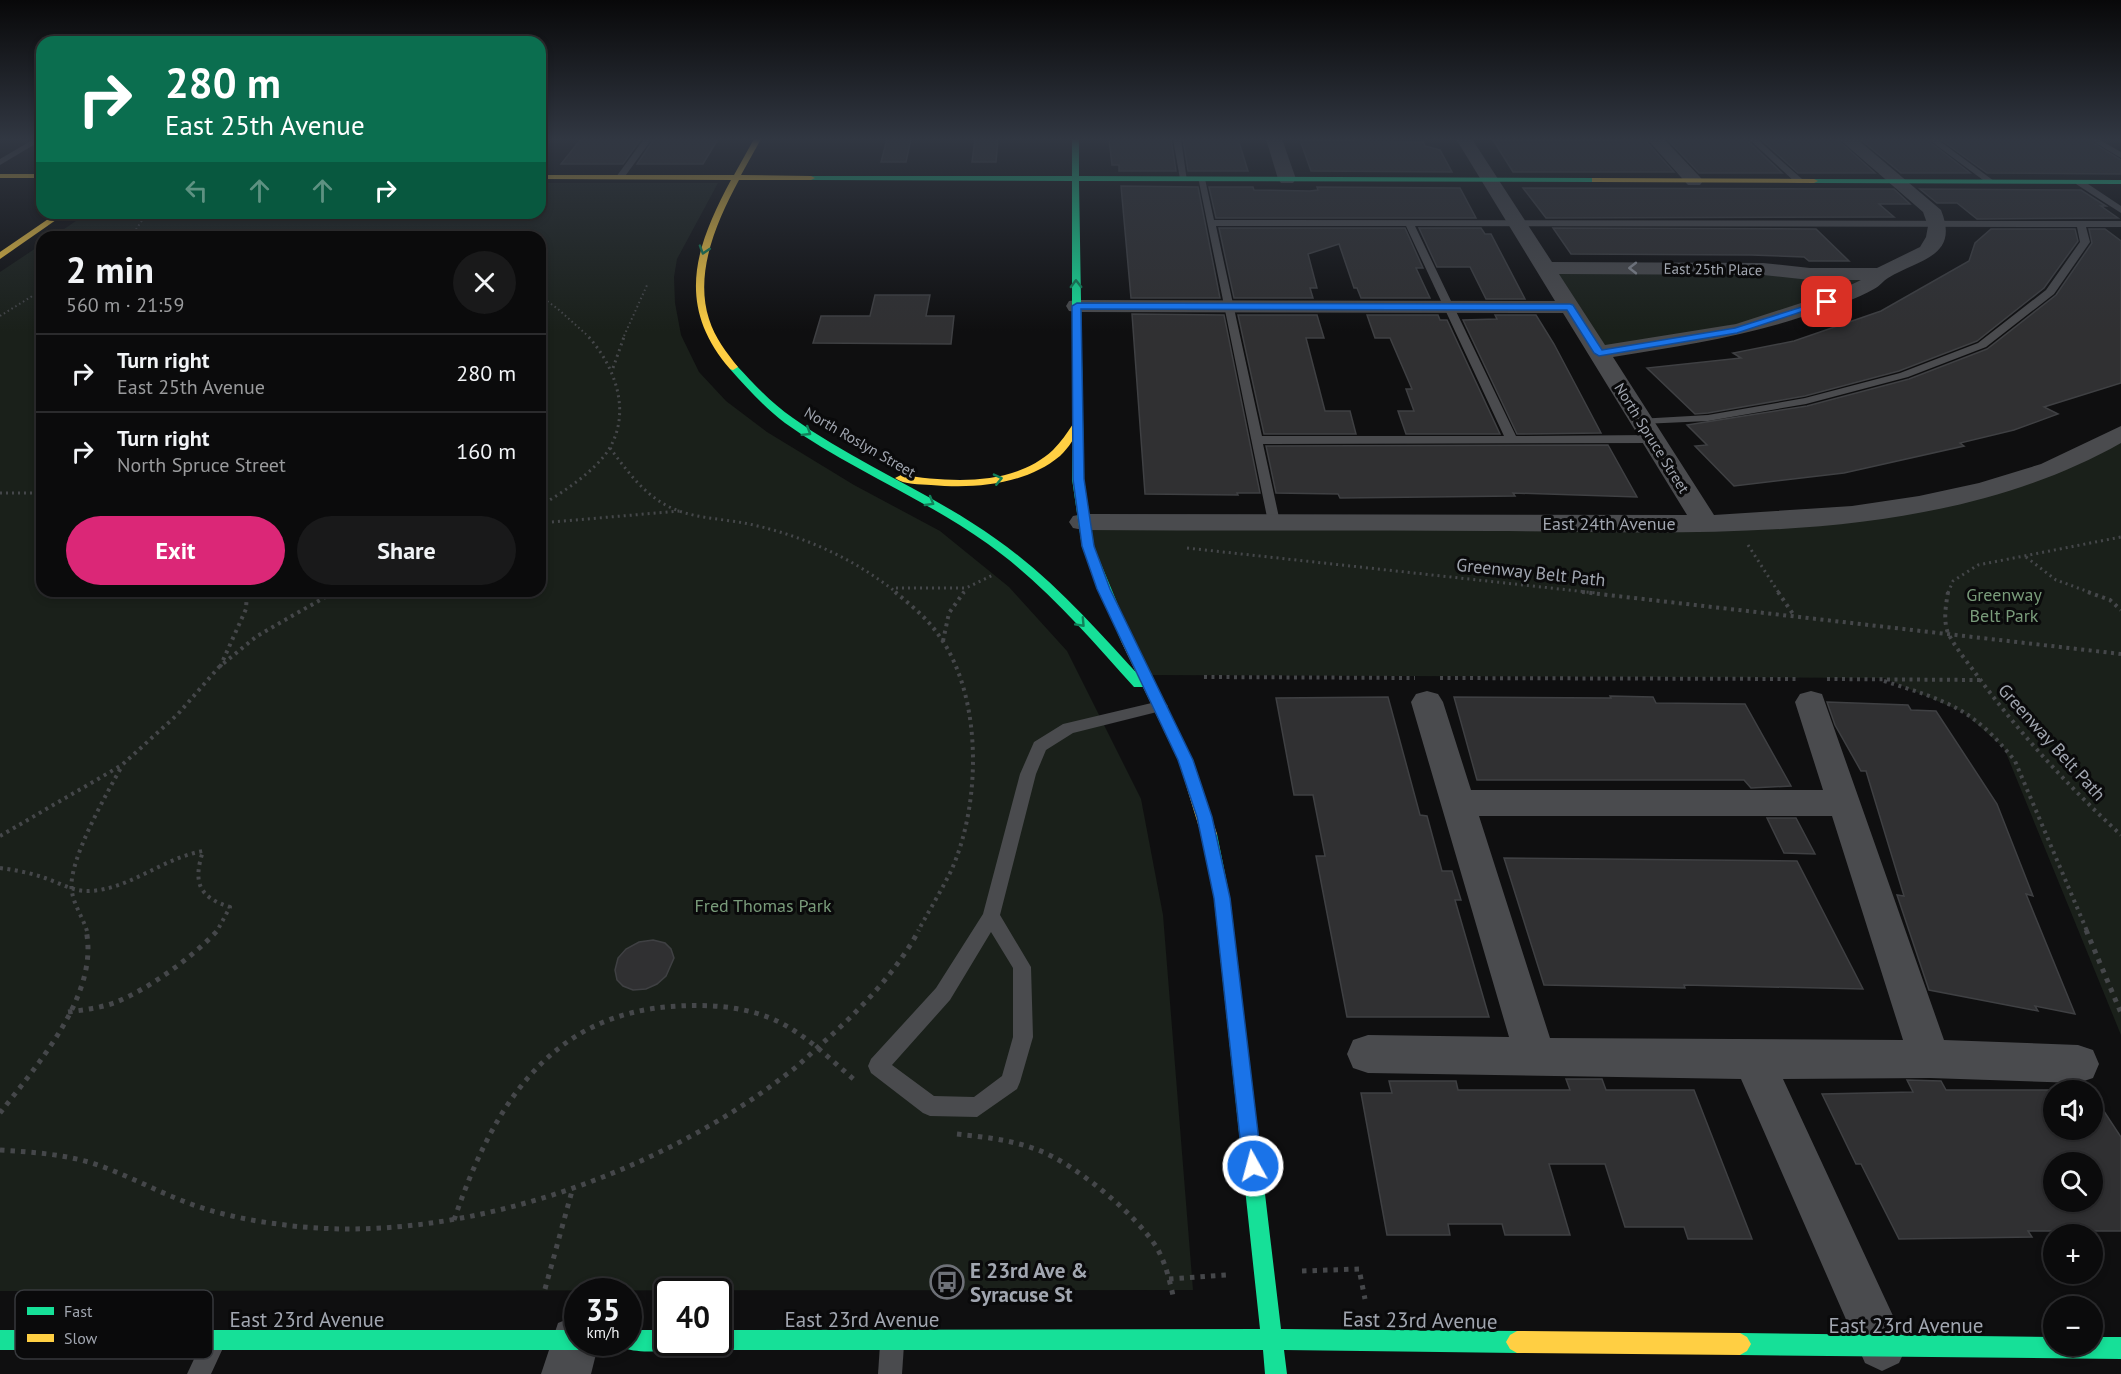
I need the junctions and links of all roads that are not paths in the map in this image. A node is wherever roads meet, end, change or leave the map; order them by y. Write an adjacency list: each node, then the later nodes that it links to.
1 (725, 203): 28 (street, North Roslyn Street, one-way to 28)
2 (1075, 203): 18 (street, one-way to 2)
3 (1207, 203): 7 (lane)
4 (1505, 203): 9 (street, North Spruce Street)
5 (1924, 203): 10 (street)
6 (53, 219): 14 (street)
7 (1211, 223): 8 (lane); 19 (lane)
8 (1409, 223): 9 (lane); 20 (lane)
9 (1517, 223): 10 (lane); 16 (street, North Spruce Street)
10 (1936, 224): 11 (lane); 17 (street)
11 (2081, 224): 12 (lane); 24 (lane)
12 (2121, 224)
13 (36, 231): 15 (street)
14 (36, 231)
15 (0, 256)
16 (1546, 268): 17 (street, East 25th Place, one-way to 16); 21 (street, North Spruce Street)
17 (1880, 274): 22 (street)
18 (1077, 306): 19 (street); 23 (street)
19 (1228, 306): 20 (street); 26 (lane)
20 (1450, 306): 21 (street); 27 (lane)
21 (1570, 307): 22 (street, North Spruce Street)
22 (1599, 353): 24 (street, North Spruce Street)
23 (1077, 426): 28 (street, one-way to 23); 29 (street)
24 (1647, 430): 27 (lane); 31 (street, North Spruce Street)
25 (2121, 433): 31 (street, East 24th Avenue)
26 (1257, 440): 27 (lane); 30 (lane)
27 (1512, 440)
28 (878, 473): 34 (street, North Roslyn Street, one-way to 34)
29 (1083, 522): 30 (street, East 24th Avenue); 34 (street)
30 (1274, 522): 31 (street, East 24th Avenue)
31 (1706, 523)
32 (1425, 686): 35 (street)
33 (1810, 687): 36 (street)
34 (1160, 706): 37 (lane); 44 (street)
35 (1458, 802): 36 (street); 39 (street)
36 (1843, 803): 40 (street)
37 (991, 916): 37 (lane)
38 (1368, 1054): 39 (street)
39 (1535, 1055): 41 (street)
40 (1930, 1059): 41 (street); 42 (street)
41 (1753, 1060): 48 (street)
42 (2078, 1064)
43 (893, 1339): 44 (street, East 23rd Avenue); 46 (street, East 23rd Avenue); 53 (lane)
44 (1272, 1339): 48 (street, East 23rd Avenue); 54 (street)
45 (215, 1340): 47 (lane); 50 (street, East 23rd Avenue)
46 (732, 1340)
47 (213, 1344)
48 (1882, 1346): 49 (street, East 23rd Avenue)
49 (2121, 1348)
50 (564, 1352)
51 (206, 1359): 52 (lane)
52 (199, 1374)
53 (890, 1374)
54 (1276, 1374)

